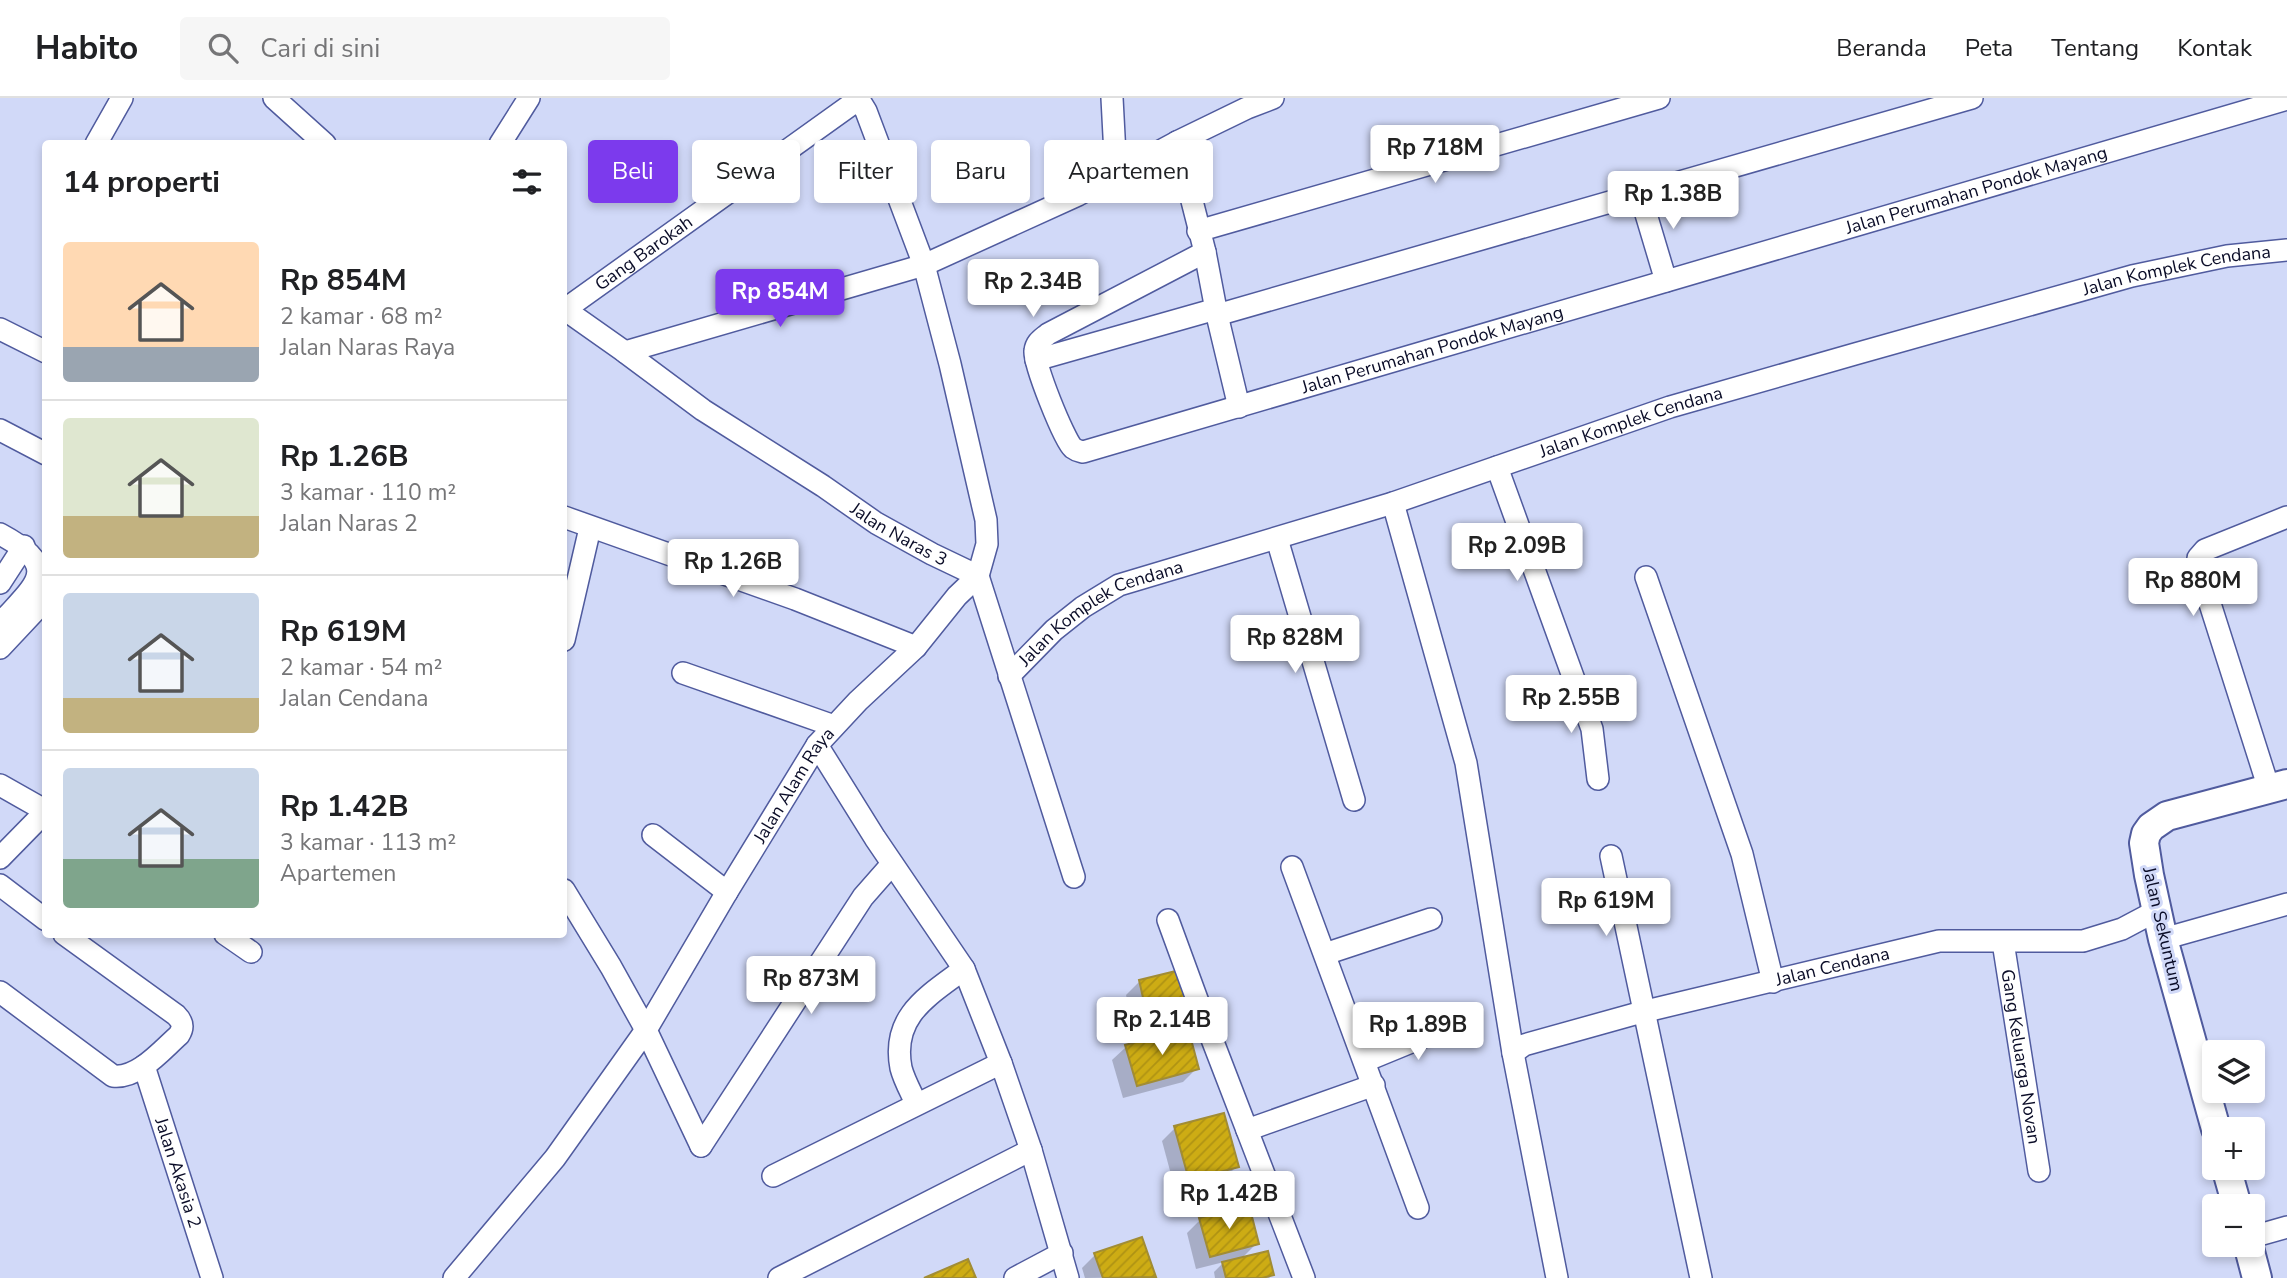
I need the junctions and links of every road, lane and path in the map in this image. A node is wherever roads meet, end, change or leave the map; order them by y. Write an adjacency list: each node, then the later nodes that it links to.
1 (122, 98): 10 (street)
2 (274, 98): 11 (street)
3 (528, 98): 12 (street)
4 (1112, 98): 13 (street)
5 (1273, 98): 14 (street)
6 (1659, 98): 18 (street)
7 (1972, 98): 15 (street)
8 (859, 99): 21 (street); 23 (street, Gang Barokah)
9 (2287, 99): 22 (street, Jalan Perumahan Pondok Mayang)
10 (98, 140)
11 (321, 140)
12 (502, 140)
13 (1114, 140)
14 (1181, 140)
15 (1640, 194): 22 (street); 25 (street)
16 (1060, 203): 21 (street)
17 (1191, 203): 18 (street)
18 (1198, 231): 20 (street)
19 (2287, 250): 33 (street, Jalan Komplek Cendana)
20 (1205, 252): 25 (street); 29 (street)
21 (924, 265): 28 (street); 41 (street)
22 (1666, 281): 30 (street, Jalan Perumahan Pondok Mayang)
23 (567, 308)
24 (567, 312): 28 (street, Jalan Naras 3)
25 (1217, 312): 29 (street); 30 (street)
26 (0, 329): 27 (street)
27 (42, 350)
28 (625, 352): 41 (street, Jalan Naras 3)
29 (1036, 360): 30 (street, Jalan Perumahan Pondok Mayang)
30 (1239, 407)
31 (0, 430): 32 (street)
32 (42, 452)
33 (1497, 467): 34 (street, Jalan Komplek Cendana); 53 (street)
34 (1393, 503): 39 (street, Jalan Komplek Cendana); 85 (street)
35 (2287, 517): 55 (street)
36 (567, 518): 37 (street)
37 (590, 528): 46 (street); 47 (street)
38 (0, 534): 40 (street)
39 (1277, 539): 50 (street, Jalan Komplek Cendana); 56 (street)
40 (35, 552): 43 (street); 45 (street)
41 (978, 576): 47 (street, Jalan Alam Raya); 50 (street)
42 (1646, 577): 80 (street)
43 (0, 583)
44 (42, 603): 48 (street)
45 (0, 624)
46 (567, 627)
47 (916, 647): 51 (street, Jalan Alam Raya)
48 (0, 648)
49 (683, 673): 51 (street)
50 (1009, 676): 64 (street)
51 (834, 726): 52 (street, Jalan Alam Raya)
52 (817, 745): 62 (street); 66 (street, Jalan Alam Raya)
53 (1598, 779)
54 (0, 785): 57 (street)
55 (2278, 787): 69 (street, Jalan Sekuntum)
56 (1354, 800)
57 (42, 809)
58 (42, 815): 61 (street)
59 (653, 835): 66 (street)
60 (1611, 856): 82 (street)
61 (0, 858)
62 (892, 864): 79 (street); 84 (street)
63 (1292, 867): 78 (street)
64 (1074, 877)
65 (0, 885): 70 (street)
66 (727, 892): 84 (street, Jalan Alam Raya)
67 (567, 895): 84 (street)
68 (2287, 904): 75 (street)
69 (2156, 911): 75 (street, Jalan Sekuntum); 76 (street, Jalan Cendana)
70 (42, 917)
71 (1431, 919): 78 (street)
72 (1168, 920): 92 (street)
73 (69, 938): 88 (street)
74 (231, 938): 77 (street)
75 (2163, 939): 91 (street, Jalan Sekuntum)
76 (2003, 942): 80 (street, Jalan Cendana); 94 (street, Gang Keluarga Novan)
77 (251, 952)
78 (1325, 954): 86 (street)
79 (964, 970): 87 (street); 90 (street)
80 (1773, 982): 82 (street, Jalan Cendana)
81 (0, 992): 88 (street)
82 (1642, 1012): 85 (street, Jalan Cendana); 108 (street)
83 (1455, 1024): 86 (street)
84 (646, 1030): 102 (street, Jalan Alam Raya)
85 (1513, 1053): 107 (street)
86 (1365, 1061): 89 (street)
87 (1001, 1063): 90 (street); 93 (street)
88 (144, 1066): 101 (street, Jalan Akasia 2)
89 (1374, 1085): 92 (street); 96 (street)
90 (916, 1104): 95 (street)
91 (2213, 1117)
92 (1247, 1130): 106 (street)
93 (1031, 1150): 99 (street); 103 (street)
94 (2039, 1171)
95 (773, 1176)
96 (1418, 1208)
97 (2287, 1227): 98 (street)
98 (2265, 1233)
99 (1062, 1253): 104 (street); 105 (street)
100 (2251, 1257): 109 (street)
101 (212, 1278)
102 (454, 1278)
103 (779, 1278)
104 (1015, 1278)
105 (1069, 1278)
106 (1303, 1278)
107 (1557, 1278)
108 (1701, 1278)
109 (2257, 1278)

